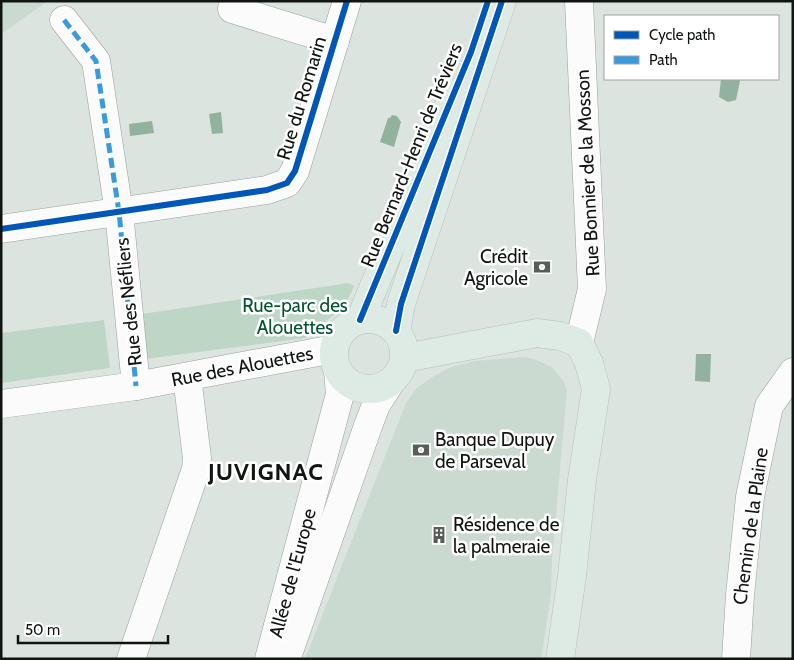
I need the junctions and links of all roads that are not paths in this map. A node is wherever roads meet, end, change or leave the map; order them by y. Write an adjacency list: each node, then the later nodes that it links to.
1 (235, 1): 7 (street)
2 (348, 1): 7 (street, Rue du Romarin)
3 (488, 1): 10 (main road, Rue Bernard-Henri de Tréviers)
4 (502, 1): 11 (main road, Rue Bernard-Henri de Tréviers)
5 (579, 1): 12 (street, Rue Bonnier de la Mosson)
6 (64, 20): 8 (street, Rue des Néfliers)
7 (335, 41): 8 (street, Rue du Romarin)
8 (119, 212): 9 (street); 18 (street, Rue des Néfliers)
9 (1, 229)
10 (360, 320): 11 (main road); 14 (main road)
11 (396, 331): 13 (main road)
12 (579, 343): 13 (main road); 23 (main road)
13 (405, 358): 17 (main road)
14 (336, 360): 16 (street, Rue des Alouettes); 17 (main road); 21 (street, Allée de l'Europe)
15 (793, 372): 24 (street, Chemin de la Plaine)
16 (187, 377): 18 (street, Rue des Alouettes); 20 (street)
17 (390, 383): 22 (street, Allée de l'Europe)
18 (136, 386): 19 (street, Rue des Alouettes)
19 (1, 404)
20 (131, 659)
21 (269, 659)
22 (286, 659)
23 (560, 659)
24 (736, 659)

